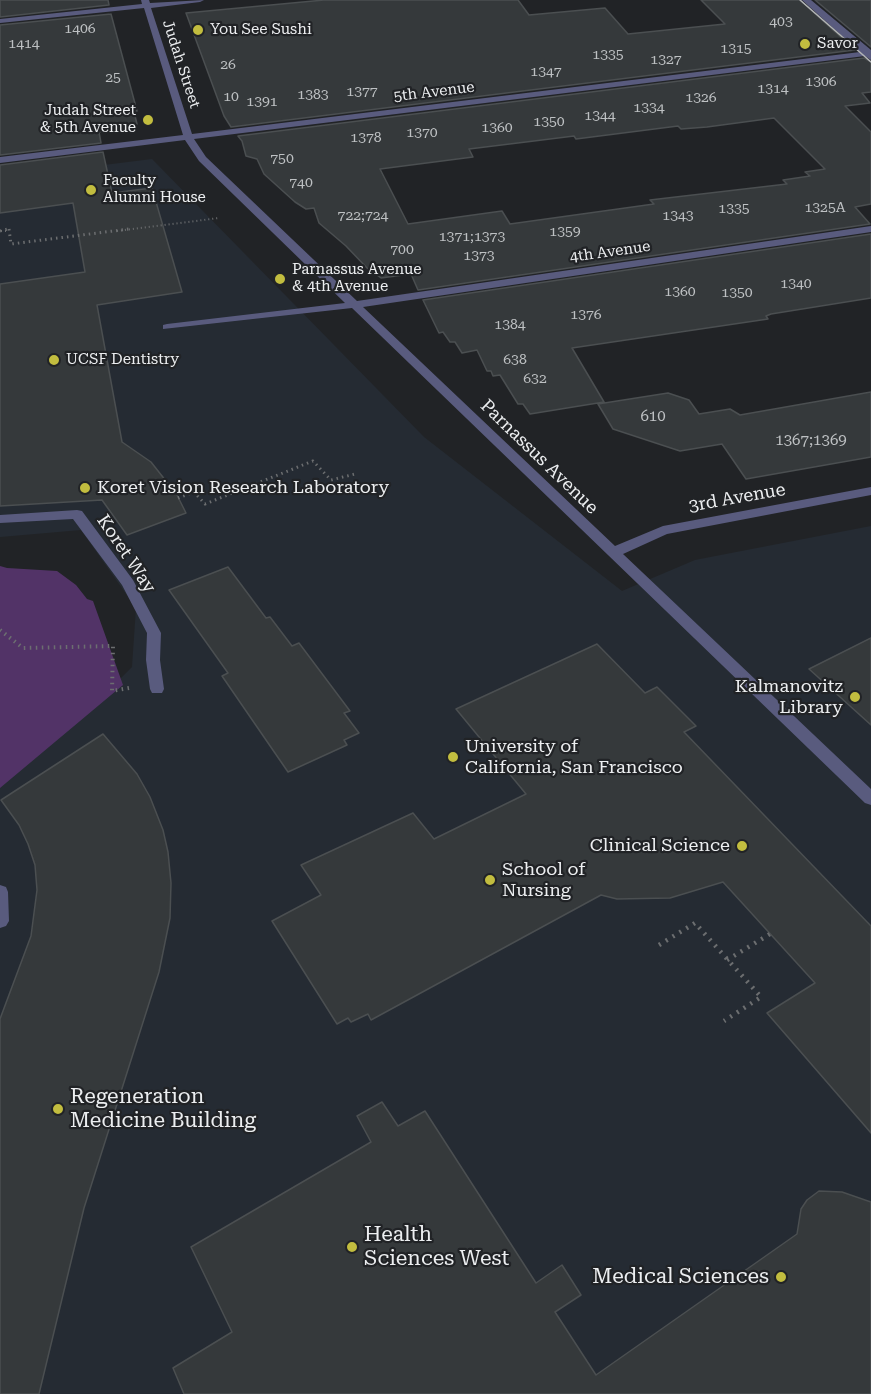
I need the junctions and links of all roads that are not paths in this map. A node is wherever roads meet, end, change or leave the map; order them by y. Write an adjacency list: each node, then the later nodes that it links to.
1 (200, 0): 3 (street)
2 (806, 0): 5 (street)
3 (146, 3): 4 (street); 6 (street, Judah Street)
4 (0, 21)
5 (870, 55): 6 (street, 5th Avenue)
6 (188, 137): 7 (street, 5th Avenue); 9 (street, Parnassus Avenue)
7 (0, 160)
8 (871, 229): 9 (street, 4th Avenue)
9 (353, 305): 10 (street, 4th Avenue); 13 (street, Parnassus Avenue)
10 (167, 327)
11 (871, 491): 13 (street, 3rd Avenue)
12 (0, 519): 14 (street, Koret Way)
13 (613, 553): 15 (street, Parnassus Avenue)
14 (158, 689)
15 (871, 799)
16 (0, 892): 17 (street)
17 (0, 921)

